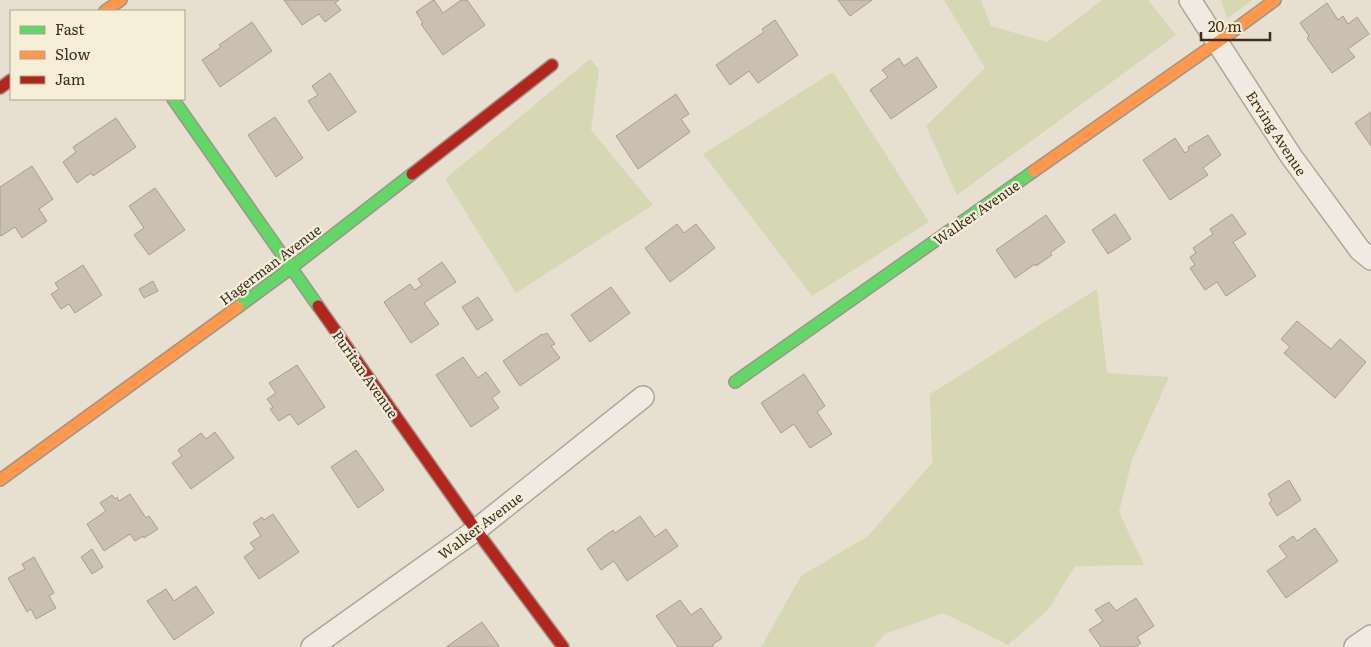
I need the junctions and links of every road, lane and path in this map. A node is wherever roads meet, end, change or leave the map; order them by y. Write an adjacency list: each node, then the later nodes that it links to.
1 (1190, 0): 3 (street, Erving Avenue)
2 (1275, 0): 3 (street, Walker Avenue)
3 (1218, 42): 6 (street, Erving Avenue); 8 (street, Walker Avenue)
4 (552, 65): 7 (street, Hagerman Avenue)
5 (174, 100): 7 (street, Puritan Avenue)
6 (1371, 260)
7 (291, 268): 10 (street, Hagerman Avenue); 11 (street, Puritan Avenue)
8 (734, 382)
9 (643, 397): 11 (street, Walker Avenue)
10 (0, 480)
11 (476, 530): 13 (street, Walker Avenue); 14 (street, Puritan Avenue)
12 (1371, 636): 15 (street)
13 (312, 647)
14 (563, 647)
15 (1355, 647)

